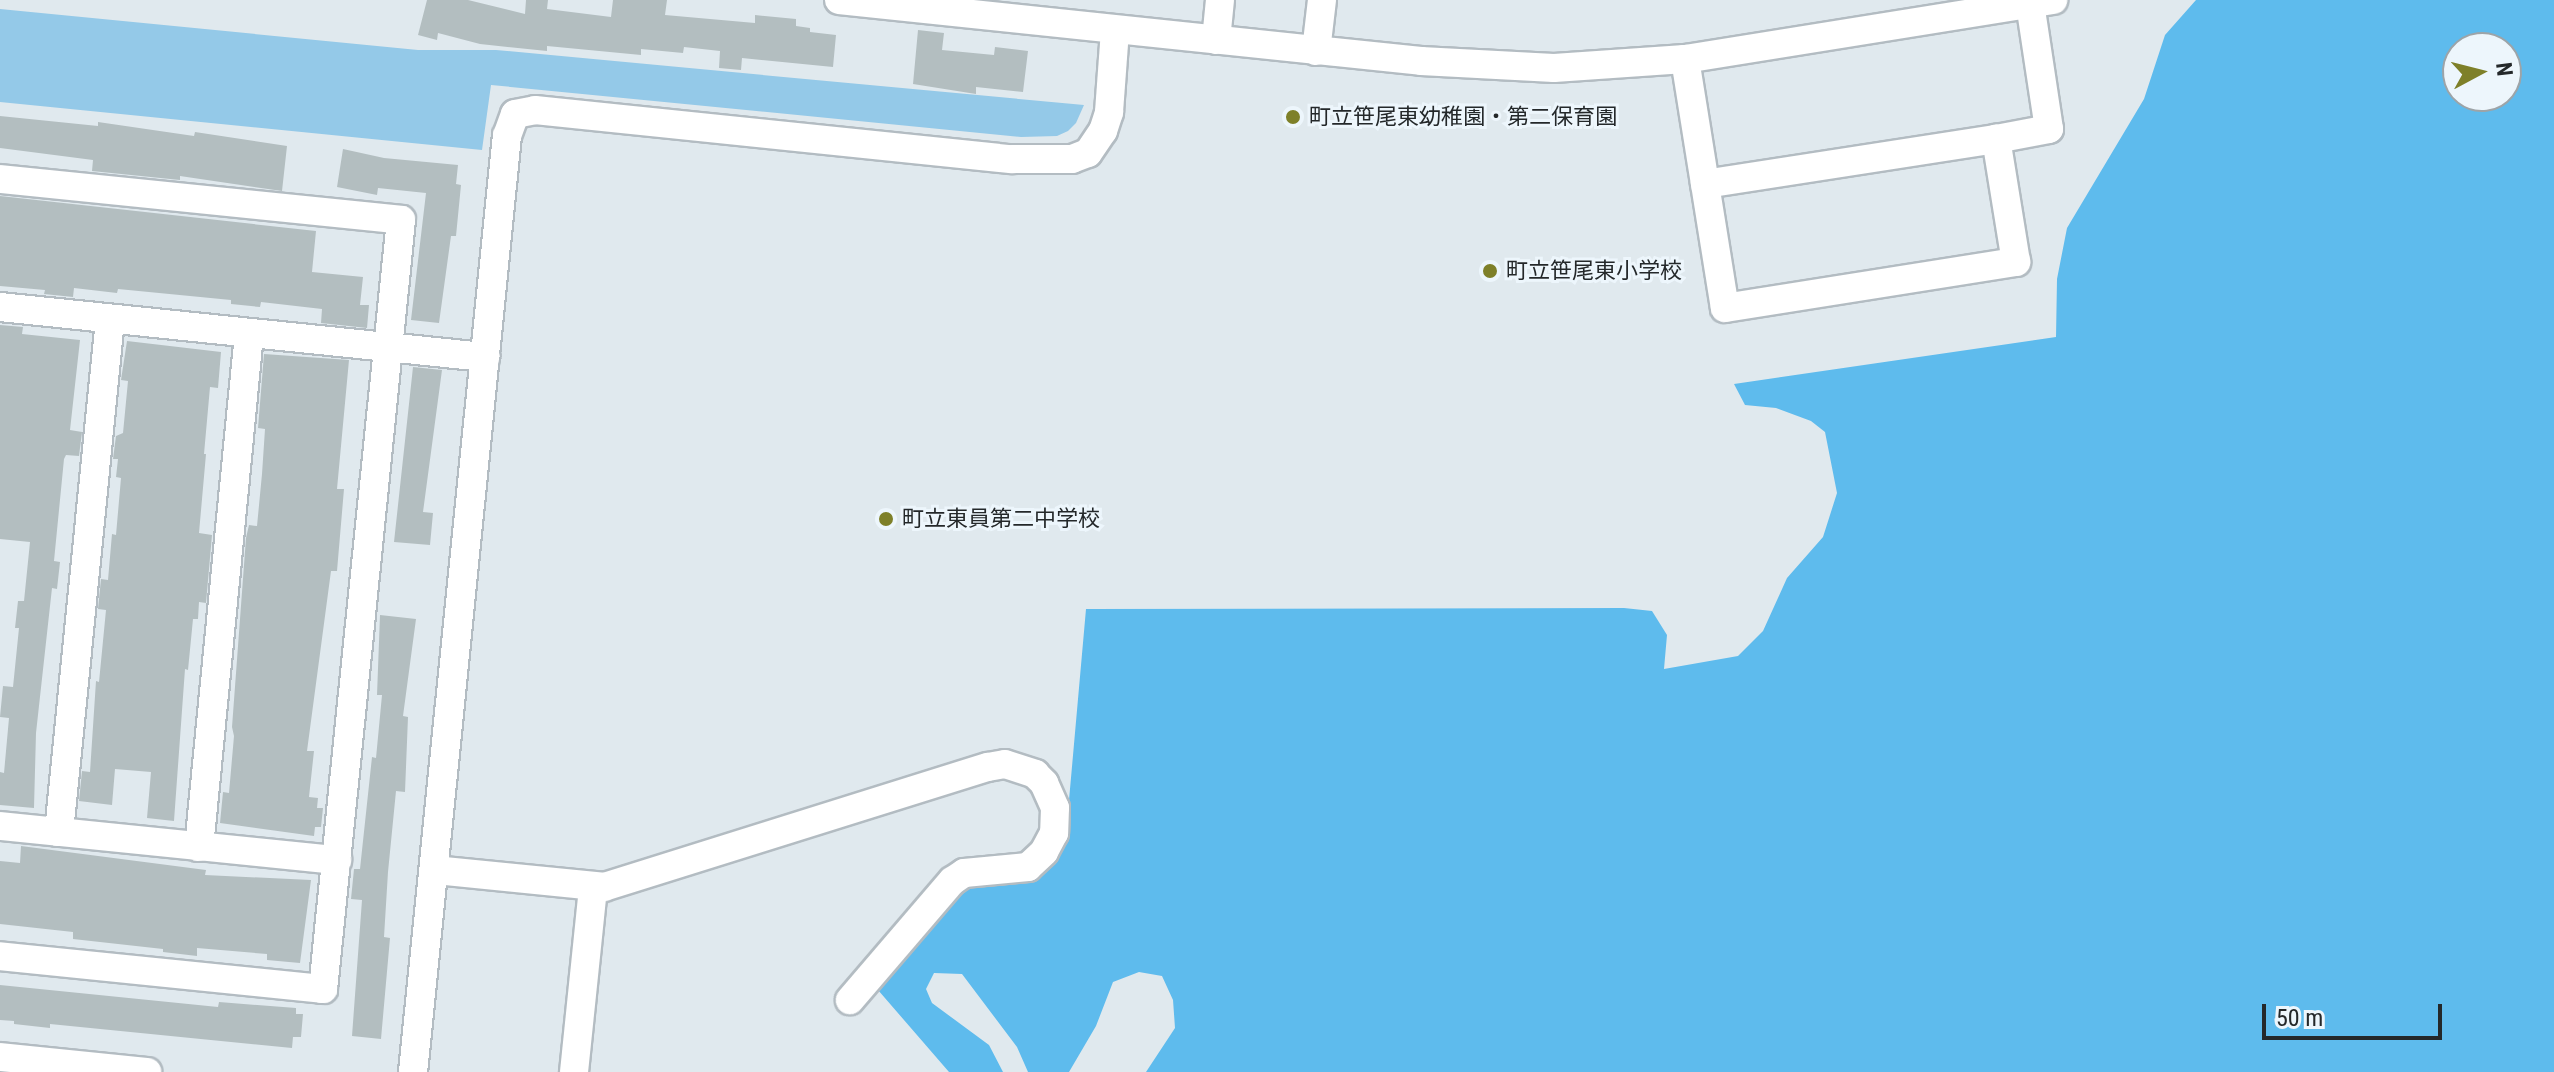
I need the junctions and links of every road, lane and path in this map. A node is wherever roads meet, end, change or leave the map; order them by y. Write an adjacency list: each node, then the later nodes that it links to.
1 (839, 0): 5 (street)
2 (1220, 0): 6 (street)
3 (1322, 0): 7 (street)
4 (2042, 2): 8 (street); 9 (street)
5 (1115, 30): 6 (street); 16 (street)
6 (1216, 40): 7 (street)
7 (1316, 51): 8 (street)
8 (1685, 59): 11 (street)
9 (1996, 139): 11 (street); 11 (street)
10 (0, 179): 15 (street)
11 (1705, 184)
12 (0, 307): 13 (street)
13 (110, 319): 14 (street); 18 (street)
14 (249, 334): 15 (street); 19 (street)
15 (389, 347): 16 (street); 20 (street)
16 (485, 357): 21 (street)
17 (0, 826): 18 (street)
18 (59, 832): 19 (street)
19 (199, 847): 20 (street)
20 (337, 860): 23 (street)
21 (435, 870): 22 (street); 27 (street)
22 (593, 887): 24 (street); 28 (street)
23 (0, 956)
24 (850, 1000)
25 (0, 1057): 26 (street)
26 (147, 1072)
27 (413, 1072)
28 (574, 1072)

